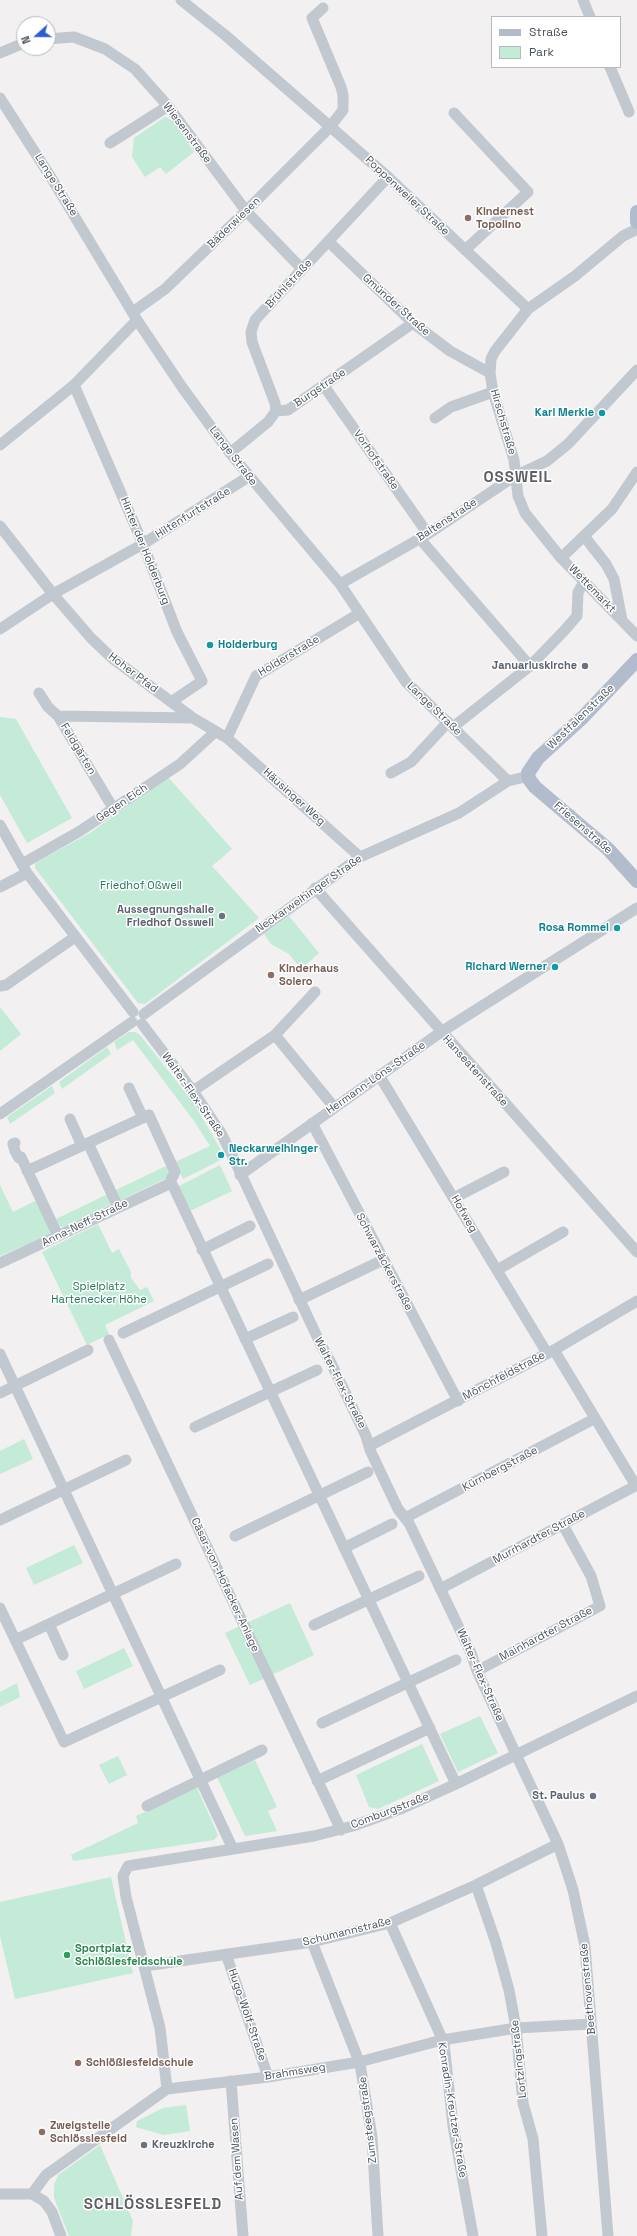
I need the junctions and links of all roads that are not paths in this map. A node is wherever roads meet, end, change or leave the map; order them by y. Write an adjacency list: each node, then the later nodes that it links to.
1 (181, 0): 13 (street, Poppenweiler Straße)
2 (583, 0): 4 (street)
3 (323, 8): 13 (street, Bäderwiesen)
4 (590, 16)
5 (56, 38): 10 (street, Wiesenstraße)
6 (16, 46): 7 (street)
7 (0, 53)
8 (610, 68): 11 (street)
9 (0, 98): 24 (street, Lange Straße)
10 (168, 106): 14 (street); 16 (street, Wiesenstraße)
11 (629, 112)
12 (454, 113): 21 (street)
13 (330, 127): 15 (street, Poppenweiler Straße); 16 (street, Bäderwiesen)
14 (110, 143)
15 (388, 177): 20 (street, Brühlstraße); 21 (street, Poppenweiler Straße)
16 (246, 211): 22 (street, Wiesenstraße); 24 (street, Bäderwiesen)
17 (637, 212): 18 (main road)
18 (637, 222)
19 (637, 229): 23 (street)
20 (329, 242): 22 (street, Brühlstraße); 25 (street, Gmünder Straße)
21 (465, 250): 23 (street, Poppenweiler Straße)
22 (302, 269): 31 (street, Brühlstraße)
23 (528, 309): 27 (street, Hirschstraße)
24 (135, 316): 28 (street, Bäderwiesen); 34 (street, Lange Straße)
25 (413, 323): 27 (street, Gmünder Straße); 29 (street, Burgstraße)
26 (637, 370): 36 (street, Baltenstraße)
27 (490, 373): 30 (street, Hirschstraße)
28 (74, 386): 33 (street, Bäderwiesen); 41 (street, Hinter der Holderburg)
29 (324, 386): 31 (street, Burgstraße); 39 (street, Vorhofstraße)
30 (494, 392): 32 (street); 36 (street, Hirschstraße)
31 (276, 411): 34 (street)
32 (435, 418)
33 (0, 444)
34 (230, 453): 37 (street, Lange Straße)
35 (637, 472): 40 (street)
36 (515, 476): 39 (street, Baltenstraße); 42 (street, Hirschstraße)
37 (248, 477): 41 (street, Hiltenfurtstraße); 44 (street, Lange Straße)
38 (1, 531): 45 (street, Hoher Pfad)
39 (424, 536): 44 (street, Baltenstraße); 51 (street, Vorhofstraße)
40 (584, 536): 42 (street); 47 (street, Wettemarkt)
41 (143, 544): 45 (street, Hiltenfurtstraße); 53 (street, Hinter der Holderburg)
42 (561, 558): 43 (street, Wettemarkt)
43 (584, 582): 47 (street, Wettemarkt); 51 (street)
44 (340, 584): 46 (street, Lange Straße)
45 (53, 594): 48 (street); 53 (street, Hoher Pfad)
46 (360, 612): 56 (street, Lange Straße); 58 (street, Holderstraße)
47 (622, 620): 49 (street, Wettemarkt)
48 (0, 629)
49 (637, 636)
50 (637, 660): 60 (main road, Westfalenstraße)
51 (530, 666): 56 (street)
52 (39, 692): 54 (street, Feldgärten)
53 (171, 702): 55 (street, Hoher Pfad)
54 (58, 716): 55 (street); 62 (street, Feldgärten)
55 (193, 718): 57 (street, Hoher Pfad)
56 (451, 724): 59 (street); 61 (street, Lange Straße)
57 (214, 732): 58 (street, Hoher Pfad); 62 (street, Gegen Eich)
58 (227, 738): 64 (street, Häusinger Weg)
59 (391, 773)
60 (529, 776): 61 (street, Neckarweihinger Straße); 66 (main road, Friesenstraße)
61 (508, 781): 64 (street, Neckarweihinger Straße)
62 (113, 808): 65 (street, Gegen Eich)
63 (0, 825): 65 (street, Walter-Flex-Straße)
64 (360, 857): 68 (street, Neckarweihinger Straße)
65 (25, 869): 67 (street, Gegen Eich); 70 (street, Walter-Flex-Straße)
66 (637, 881)
67 (0, 887)
68 (315, 888): 73 (street, Neckarweihinger Straße); 74 (street, Hanseatenstraße)
69 (637, 908): 74 (street, Hermann-Löns-Straße)
70 (75, 937): 71 (street); 73 (street, Walter-Flex-Straße)
71 (0, 986)
72 (315, 992): 75 (street)
73 (138, 1018): 78 (street, Walter-Flex-Straße); 80 (street, Neckarweihinger Straße)
74 (441, 1032): 76 (street, Hermann-Löns-Straße); 96 (street, Hanseatenstraße)
75 (275, 1035): 78 (street); 79 (street)
76 (379, 1075): 79 (street, Hermann-Löns-Straße); 90 (street, Hofweg)
77 (129, 1088): 81 (street)
78 (193, 1091): 88 (street, Walter-Flex-Straße)
79 (334, 1108): 83 (street, Hermann-Löns-Straße)
80 (0, 1114)
81 (143, 1118): 85 (street); 89 (street)
82 (70, 1119): 85 (street)
83 (312, 1123): 88 (street, Hermann-Löns-Straße); 97 (street, Schwarzäckerstraße)
84 (15, 1143): 86 (street)
85 (85, 1145): 86 (street); 91 (street)
86 (27, 1171): 94 (street)
87 (504, 1172): 90 (street)
88 (240, 1175): 102 (street, Walter-Flex-Straße)
89 (169, 1184): 91 (street, Anna-Neff-Straße); 95 (street)
90 (454, 1198): 100 (street, Hofweg)
91 (118, 1207): 94 (street, Anna-Neff-Straße)
92 (250, 1226): 95 (street)
93 (563, 1232): 100 (street)
94 (58, 1236): 98 (street, Anna-Neff-Straße)
95 (202, 1250): 101 (street)
96 (637, 1252)
97 (383, 1260): 102 (street); 115 (street, Schwarzäckerstraße)
98 (0, 1263)
99 (268, 1264): 101 (street)
100 (497, 1270): 109 (street, Hofweg)
101 (220, 1287): 105 (street); 106 (street)
102 (299, 1300): 118 (street, Walter-Flex-Straße)
103 (637, 1301): 109 (street, Mönchfeldstraße)
104 (293, 1317): 106 (street)
105 (123, 1333)
106 (245, 1339): 113 (street)
107 (109, 1340): 151 (street, Cäsar-von-Hofacker-Anlage)
108 (88, 1350): 112 (street)
109 (550, 1351): 115 (street, Mönchfeldstraße); 116 (street, Hofweg)
110 (0, 1354): 112 (street)
111 (317, 1370): 113 (street)
112 (15, 1385): 114 (street); 122 (street)
113 (270, 1391): 117 (street); 123 (street)
114 (0, 1392)
115 (458, 1401): 118 (street, Mönchfeldstraße)
116 (594, 1419): 121 (street, Hofweg); 124 (street, Kürnbergstraße)
117 (195, 1427)
118 (369, 1446): 124 (street, Walter-Flex-Straße)
119 (126, 1460): 122 (street)
120 (368, 1472): 123 (street)
121 (636, 1485): 127 (street, Murrhardter Straße)
122 (64, 1489): 125 (street); 133 (street)
123 (319, 1495): 128 (street); 129 (street)
124 (405, 1518): 132 (street, Walter-Flex-Straße)
125 (0, 1520)
126 (392, 1524): 129 (street)
127 (563, 1525): 132 (street, Murrhardter Straße); 142 (street, Mainhardter Straße)
128 (235, 1536)
129 (344, 1548): 134 (street)
130 (176, 1564): 133 (street)
131 (419, 1576): 134 (street)
132 (440, 1589): 142 (street, Walter-Flex-Straße)
133 (114, 1594): 136 (street); 145 (street)
134 (369, 1600): 137 (street); 143 (street)
135 (0, 1608): 138 (street)
136 (49, 1624): 138 (street); 139 (street)
137 (314, 1626)
138 (15, 1640): 145 (street)
139 (63, 1655)
140 (456, 1660): 143 (street)
141 (220, 1670): 145 (street)
142 (477, 1671): 149 (street, Walter-Flex-Straße)
143 (408, 1682): 146 (street); 147 (street)
144 (637, 1696): 149 (street, Comburgstraße)
145 (162, 1697): 150 (street)
146 (322, 1723)
147 (430, 1728): 151 (street); 152 (street)
148 (262, 1750): 150 (street)
149 (517, 1755): 152 (street, Comburgstraße); 155 (street, Beethovenstraße)
150 (202, 1780): 153 (street); 156 (street)
151 (317, 1781): 154 (street, Cäsar-von-Hofacker-Anlage)
152 (456, 1784): 154 (street, Comburgstraße)
153 (147, 1806)
154 (341, 1830): 156 (street, Comburgstraße)
155 (558, 1844): 157 (street, Schumannstraße); 162 (street, Beethovenstraße)
156 (233, 1849): 161 (street, Comburgstraße)
157 (476, 1885): 158 (street, Schumannstraße); 163 (street, Lortzingstraße)
158 (390, 1923): 159 (street, Schumannstraße); 164 (street, Konradin-Kreutzer-Straße)
159 (312, 1942): 160 (street, Schumannstraße); 165 (street, Zumsteegstraße)
160 (226, 1954): 161 (street, Schumannstraße); 166 (street, Hugo-Wolf-Straße)
161 (145, 1966): 168 (street)
162 (591, 2024): 163 (street, Brahmsweg); 176 (street, Beethovenstraße)
163 (516, 2028): 164 (street, Brahmsweg); 175 (street, Lortzingstraße)
164 (442, 2040): 165 (street, Brahmsweg); 174 (street, Konradin-Kreutzer-Straße)
165 (359, 2062): 166 (street, Brahmsweg); 173 (street, Zumsteegstraße)
166 (268, 2077): 167 (street, Brahmsweg)
167 (231, 2081): 168 (street, Brahmsweg); 172 (street, Auf dem Wasen)
168 (167, 2089): 170 (street, Brahmsweg)
169 (0, 2194): 170 (street)
170 (32, 2194): 171 (street)
171 (61, 2236)
172 (243, 2236)
173 (378, 2236)
174 (473, 2236)
175 (542, 2236)
176 (608, 2236)

